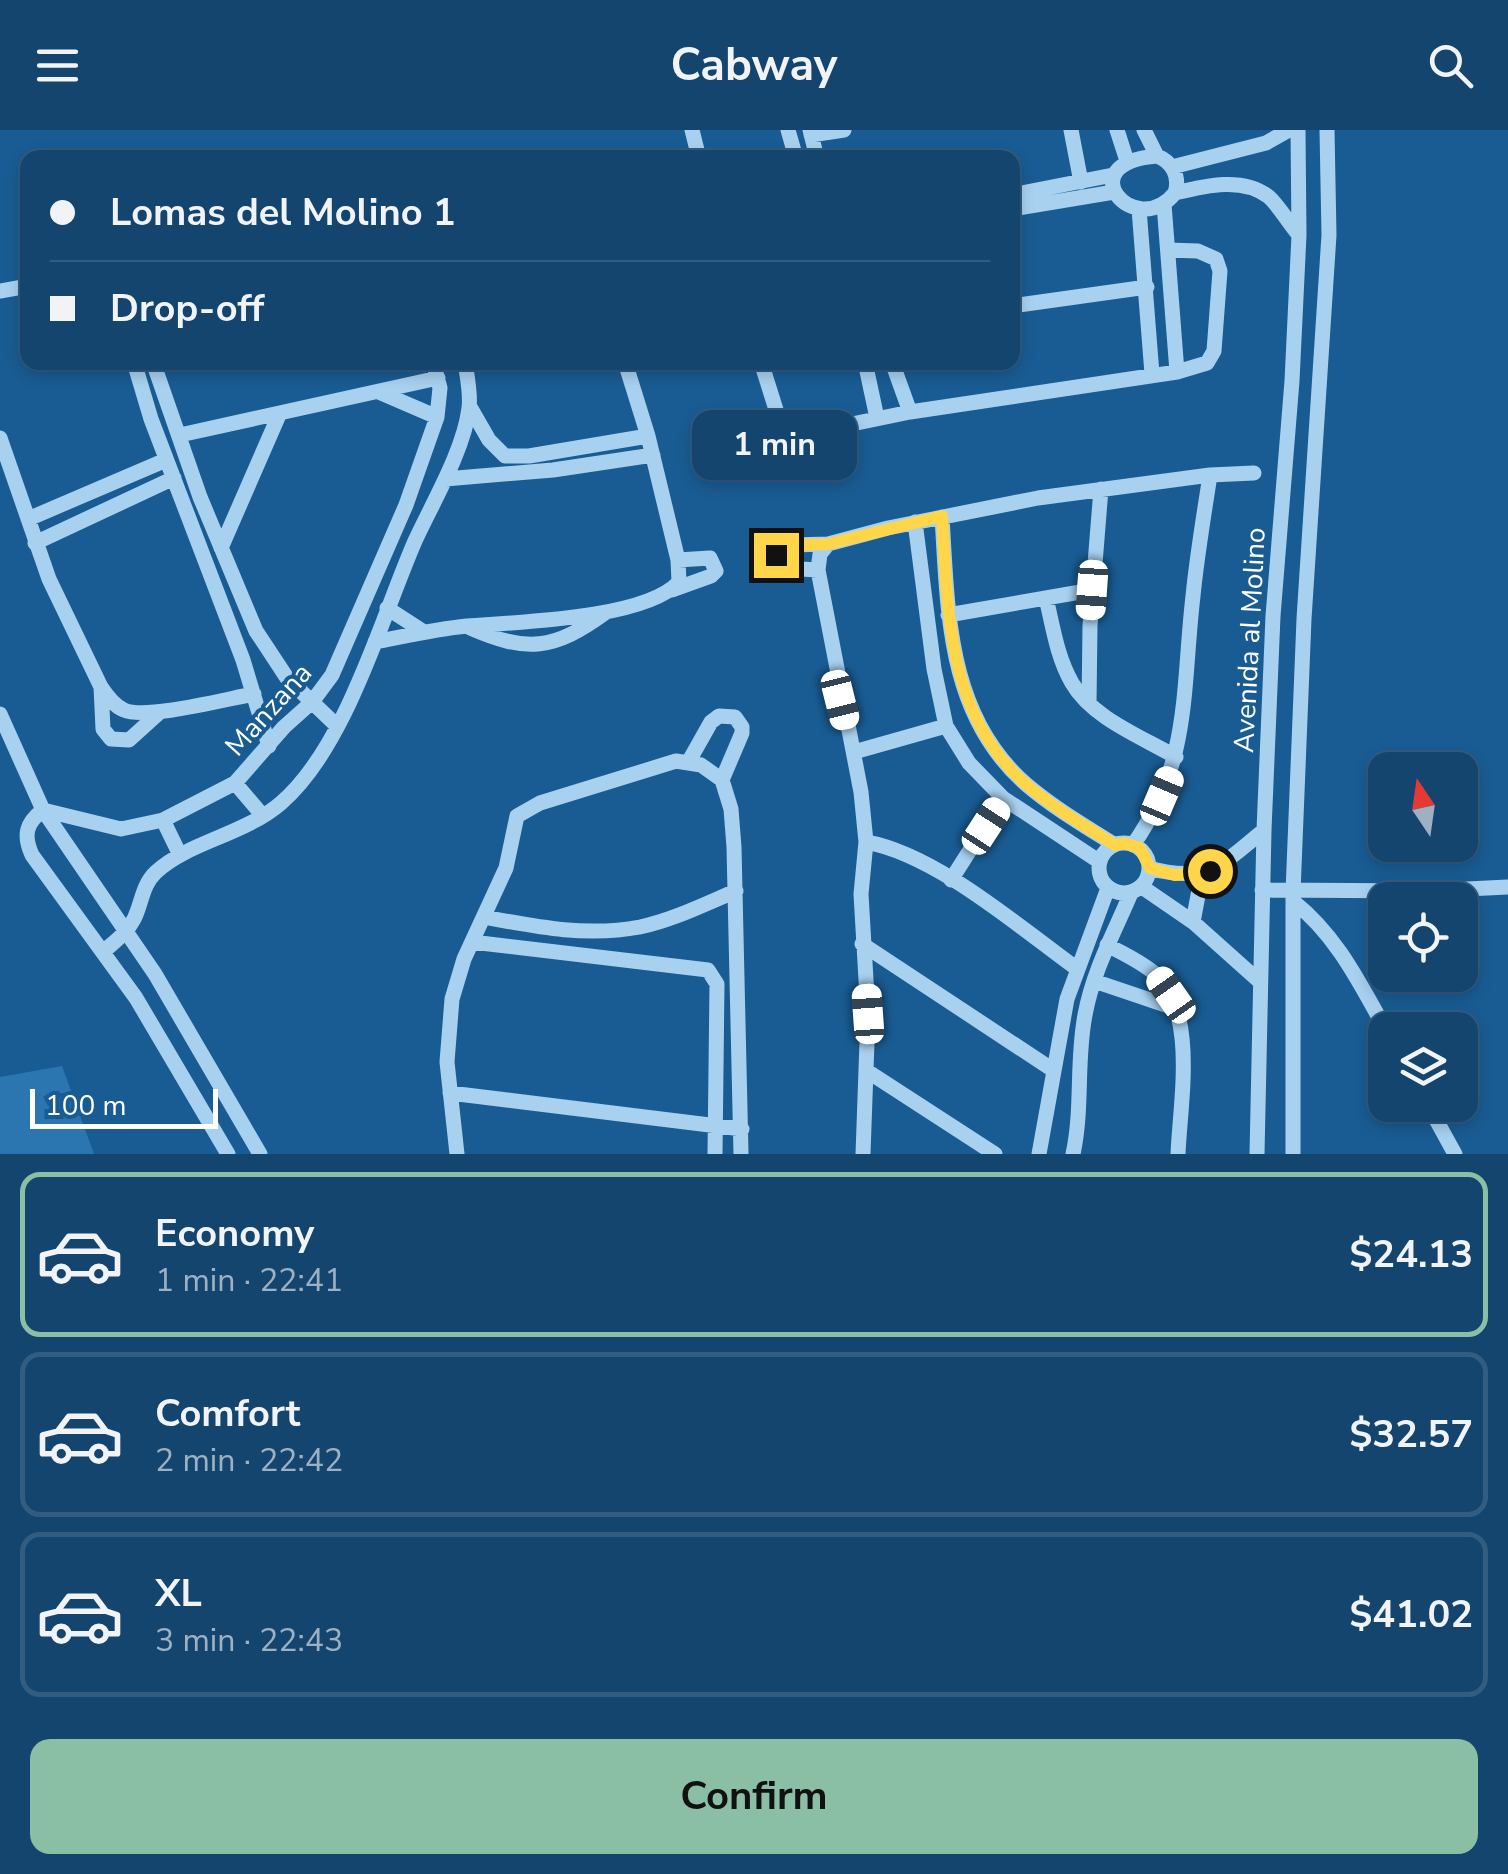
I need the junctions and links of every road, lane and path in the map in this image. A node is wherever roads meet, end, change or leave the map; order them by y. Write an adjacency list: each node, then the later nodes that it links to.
1 (844, 130): 8 (street)
2 (1071, 130): 13 (street)
3 (1117, 130): 11 (street)
4 (1144, 130): 9 (street)
5 (1289, 130): 10 (street)
6 (1298, 130): 20 (street, Avenida al Molino)
7 (1327, 130): 107 (street, Avenida al Molino)
8 (810, 133)
9 (1157, 156): 11 (street); 12 (street)
10 (1206, 159): 12 (street); 15 (street)
11 (1127, 161): 14 (street)
12 (1172, 167): 17 (street)
13 (1081, 182): 14 (street); 16 (street)
14 (1114, 183): 18 (street); 19 (street)
15 (1212, 184): 17 (street); 20 (street)
16 (1020, 193)
17 (1170, 199): 19 (street); 21 (street)
18 (1020, 207)
19 (1139, 210): 22 (street)
20 (1299, 236): 93 (street, Avenida al Molino)
21 (1168, 250): 32 (street); 32 (street)
22 (1147, 287): 23 (street); 33 (street)
23 (1020, 305)
24 (144, 370): 47 (street)
25 (146, 370): 42 (street)
26 (436, 370): 34 (street); 39 (street, Manzana)
27 (466, 370): 35 (street)
28 (627, 370): 43 (street)
29 (764, 370): 38 (street)
30 (866, 370): 40 (street)
31 (895, 370): 36 (street)
32 (1177, 372): 33 (street)
33 (1152, 374): 36 (street)
34 (379, 392): 37 (street); 39 (street)
35 (470, 407): 46 (street); 52 (street)
36 (910, 412): 40 (street)
37 (279, 415): 42 (street); 63 (street)
38 (778, 416): 41 (street); 41 (street)
39 (437, 418): 59 (street, Manzana)
40 (877, 418): 41 (street)
41 (823, 428)
42 (180, 436): 57 (street)
43 (648, 436): 45 (street); 46 (street)
44 (0, 438): 55 (street)
45 (653, 454): 50 (street); 64 (street)
46 (505, 456): 50 (street)
47 (166, 460): 51 (street); 55 (street)
48 (1254, 473): 49 (street)
49 (1210, 474): 53 (street); 85 (street)
50 (502, 476): 52 (street)
51 (174, 478): 58 (street); 61 (street)
52 (446, 478): 60 (street)
53 (1101, 489): 54 (street); 66 (street)
54 (942, 516): 56 (street); 71 (street)
55 (28, 519): 61 (street)
56 (916, 522): 62 (street); 82 (street)
57 (210, 523): 58 (street); 63 (street)
58 (194, 530): 76 (street)
59 (395, 532): 60 (street); 77 (street, Manzana)
60 (416, 540): 69 (street)
61 (35, 543): 75 (street)
62 (828, 544): 65 (street); 65 (street)
63 (220, 548): 77 (street)
64 (678, 560): 67 (street); 67 (street)
65 (818, 570): 84 (street)
66 (1092, 590): 68 (street); 78 (street)
67 (670, 591): 70 (street)
68 (1046, 598): 71 (street); 78 (street)
69 (387, 608): 73 (street); 74 (street)
70 (609, 610): 72 (street); 72 (street)
71 (948, 615): 95 (street)
72 (466, 626): 73 (street)
73 (424, 632): 74 (street)
74 (375, 642): 81 (street)
75 (101, 687): 79 (street); 79 (street)
76 (254, 694): 79 (street); 83 (street)
77 (312, 702): 81 (street); 83 (street, Manzana)
78 (1089, 703): 85 (street)
79 (161, 711)
80 (0, 714): 90 (street)
81 (337, 726): 91 (street)
82 (946, 726): 84 (street); 89 (street)
83 (270, 746): 88 (street, Manzana)
84 (854, 752): 94 (street)
85 (1176, 757): 96 (street)
86 (689, 762): 87 (street); 87 (street); 108 (street)
87 (722, 780): 106 (street)
88 (234, 783): 91 (street); 92 (street, Manzana)
89 (1004, 798): 98 (street); 101 (street)
90 (42, 810): 92 (street, Manzana); 110 (street); 114 (street)
91 (263, 816): 97 (street)
92 (163, 820): 97 (street)
93 (1264, 830): 100 (street); 105 (street, Avenida al Molino)
94 (866, 842): 101 (street); 112 (street)
95 (1115, 845): 96 (street); 98 (street)
96 (1133, 845): 99 (street)
97 (180, 855): 110 (street)
98 (1100, 862): 103 (street)
99 (1150, 868): 100 (street); 104 (street)
100 (1202, 874): 109 (street)
101 (951, 880): 115 (street)
102 (1508, 887): 107 (street)
103 (1108, 888): 104 (street); 115 (street)
104 (1136, 890): 109 (street); 113 (street)
105 (1262, 890): 107 (street); 116 (street, Avenida al Molino)
106 (736, 892): 108 (street); 126 (street)
107 (1293, 896): 119 (street); 139 (street, Avenida al Molino)
108 (484, 918): 111 (street)
109 (1193, 922): 116 (street)
110 (127, 931): 114 (street); 129 (street)
111 (472, 942): 122 (street); 124 (street)
112 (862, 944): 120 (street); 121 (street)
113 (1107, 945): 117 (street); 118 (street)
114 (102, 952): 128 (street)
115 (1076, 968): 121 (street)
116 (1259, 981): 138 (street, Avenida al Molino)
117 (1094, 982): 118 (street); 127 (street)
118 (1177, 1009): 137 (street)
119 (1376, 1012)
120 (867, 1070): 133 (street); 134 (street)
121 (1052, 1070): 125 (street)
122 (450, 1093): 124 (street); 130 (street)
123 (1438, 1122): 140 (street)
124 (715, 1125): 126 (street); 131 (street)
125 (1044, 1128): 127 (street); 135 (street)
126 (742, 1129): 132 (street)
127 (1077, 1136): 136 (street)
128 (228, 1154)
129 (260, 1154)
130 (457, 1154)
131 (714, 1154)
132 (740, 1154)
133 (863, 1154)
134 (995, 1154)
135 (1039, 1154)
136 (1074, 1154)
137 (1178, 1154)
138 (1257, 1154)
139 (1294, 1154)
140 (1456, 1154)

